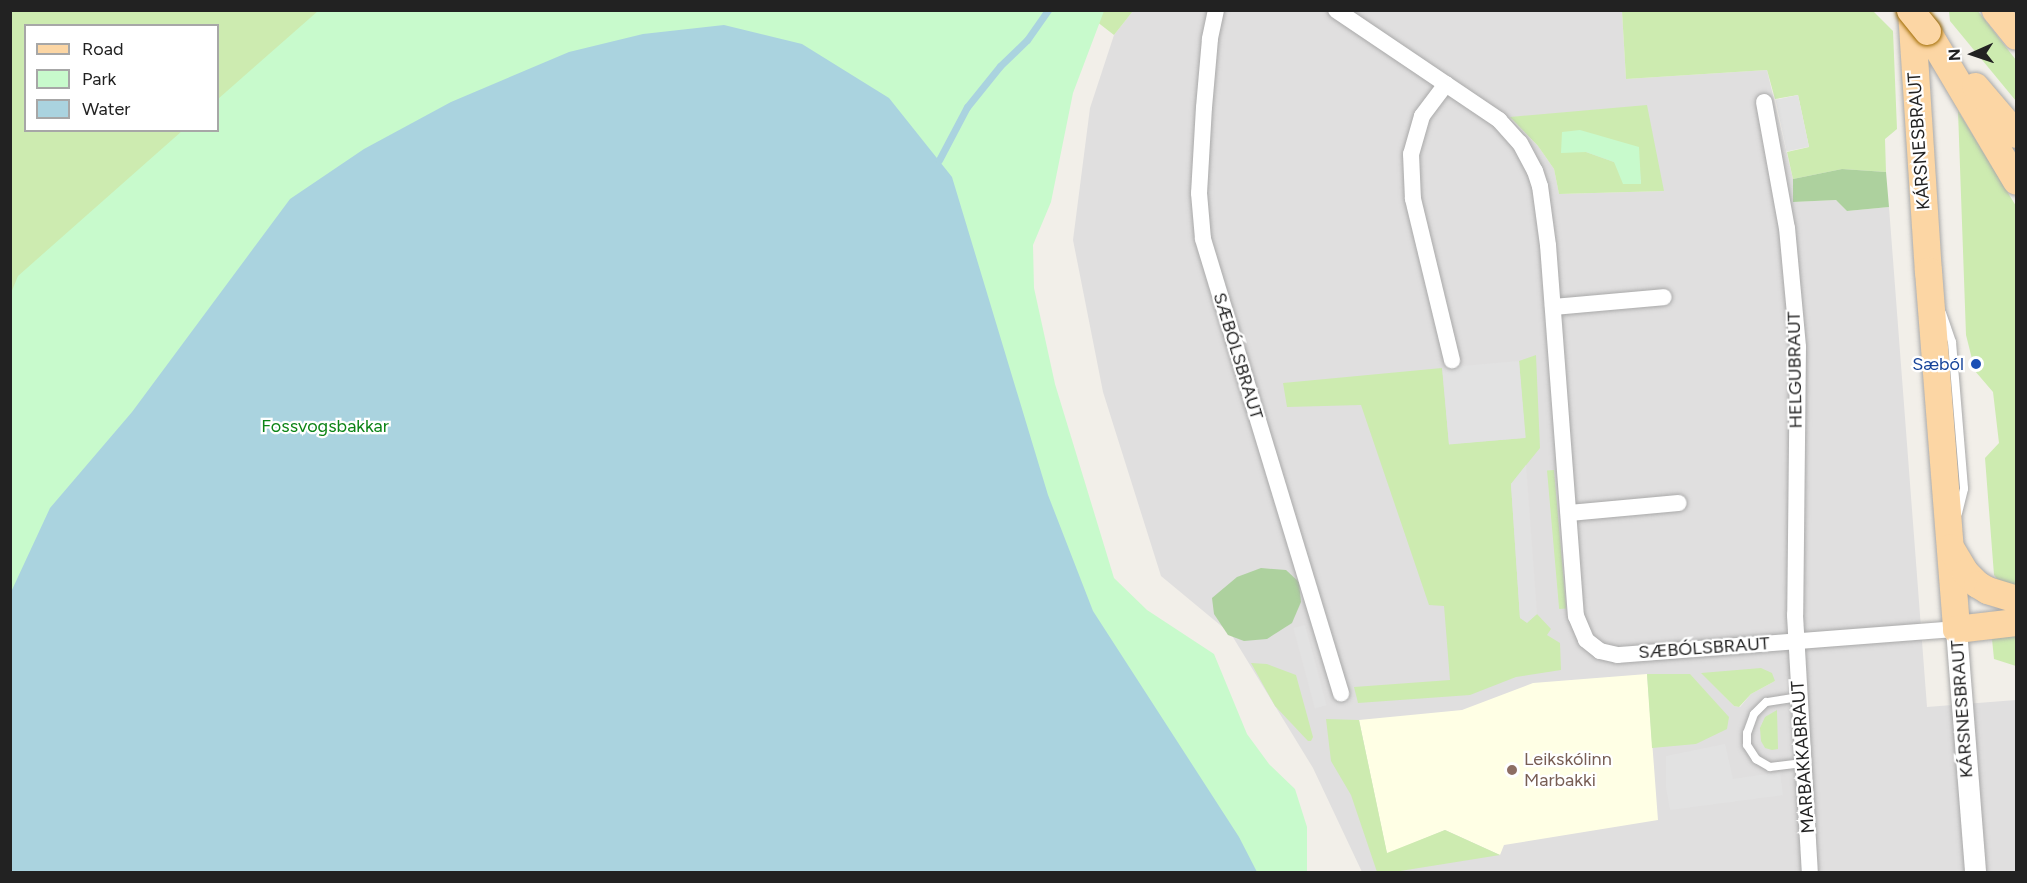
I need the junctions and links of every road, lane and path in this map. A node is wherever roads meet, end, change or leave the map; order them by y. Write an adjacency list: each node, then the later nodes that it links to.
1 (1216, 10): 21 (street, SÆBÓLSBRAUT)
2 (1336, 10): 7 (street, SÆBÓLSBRAUT)
3 (1995, 10): 5 (main road)
4 (1916, 17): 6 (main road); 16 (main road, KÁRSNESBRAUT)
5 (2016, 36)
6 (1952, 66): 9 (main road); 10 (main road)
7 (1446, 84): 12 (street, SÆBÓLSBRAUT); 13 (street)
8 (1764, 102): 20 (street, HELGUBRAUT)
9 (2016, 134)
10 (2016, 181)
11 (1664, 297): 12 (street)
12 (1553, 307): 15 (street, SÆBÓLSBRAUT)
13 (1452, 360)
14 (1679, 503): 15 (street)
15 (1569, 513): 20 (street, SÆBÓLSBRAUT)
16 (1949, 545): 17 (main road); 19 (main road, KÁRSNESBRAUT)
17 (2016, 599)
18 (2016, 622): 19 (main road)
19 (1956, 629): 20 (street, SÆBÓLSBRAUT); 25 (street, KÁRSNESBRAUT)
20 (1796, 641): 22 (street, MARBAKKABRAUT)
21 (1341, 693)
22 (1799, 697): 23 (street, MARBAKKABRAUT); 23 (lane)
23 (1803, 763): 24 (street, MARBAKKABRAUT)
24 (1810, 873)
25 (1975, 873)

